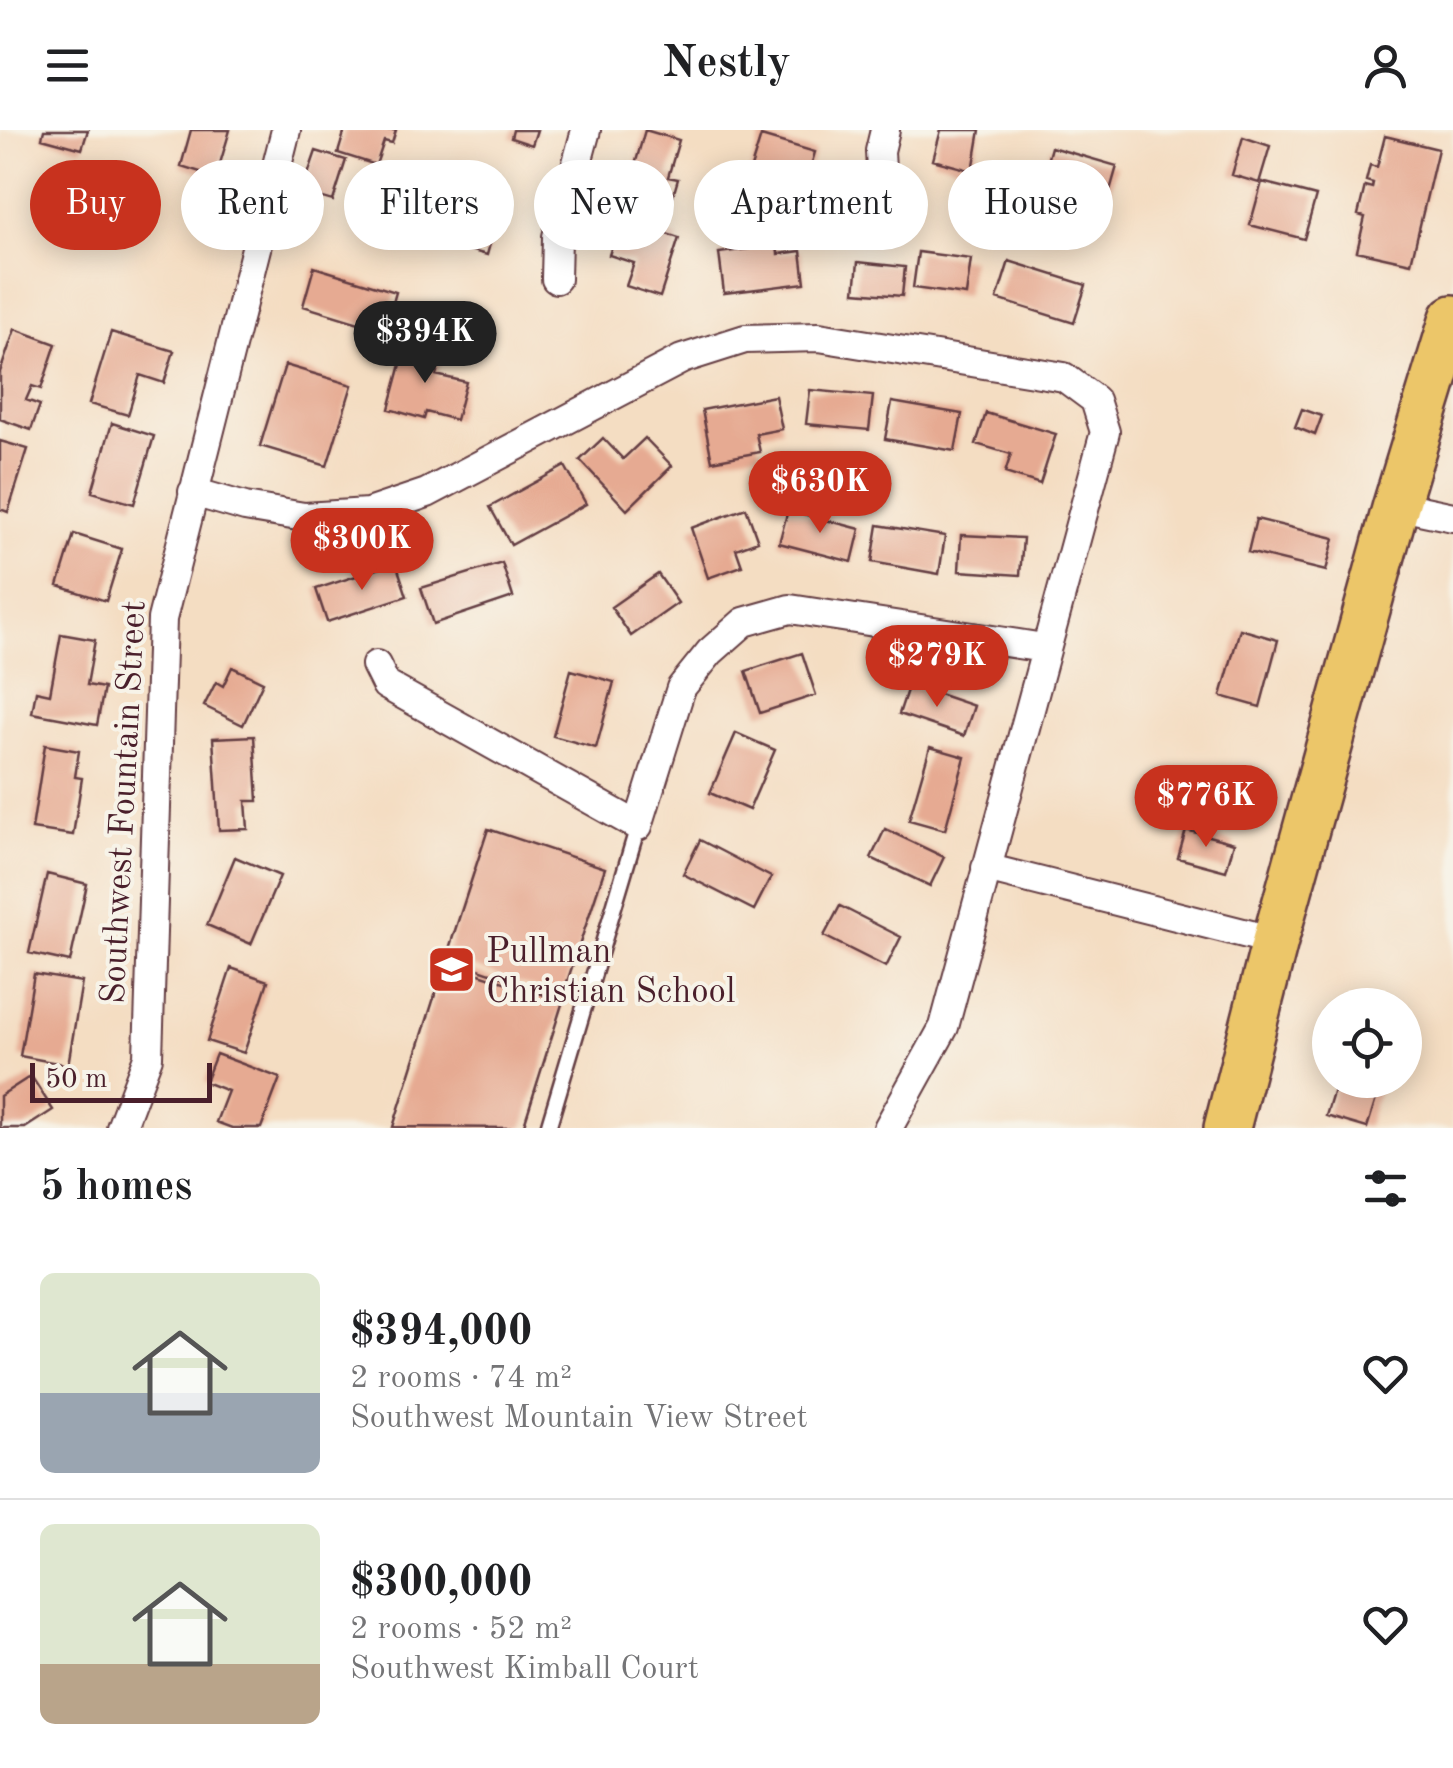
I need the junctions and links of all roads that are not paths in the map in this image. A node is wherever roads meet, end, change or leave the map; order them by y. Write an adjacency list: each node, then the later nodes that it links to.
1 (286, 130): 7 (street, Southwest Fountain Street)
2 (586, 130): 5 (street)
3 (885, 130): 4 (street)
4 (880, 160)
5 (556, 279)
6 (1453, 318): 8 (main road)
7 (193, 492): 10 (street); 15 (street, Southwest Fountain Street)
8 (1396, 505): 9 (street); 14 (main road)
9 (1453, 517)
10 (1044, 648): 12 (street); 13 (street)
11 (376, 665): 12 (street)
12 (638, 826): 16 (lane)
13 (986, 868): 14 (street); 17 (street)
14 (1275, 941): 18 (main road)
15 (121, 1128)
16 (548, 1128)
17 (888, 1128)
18 (1227, 1128)

